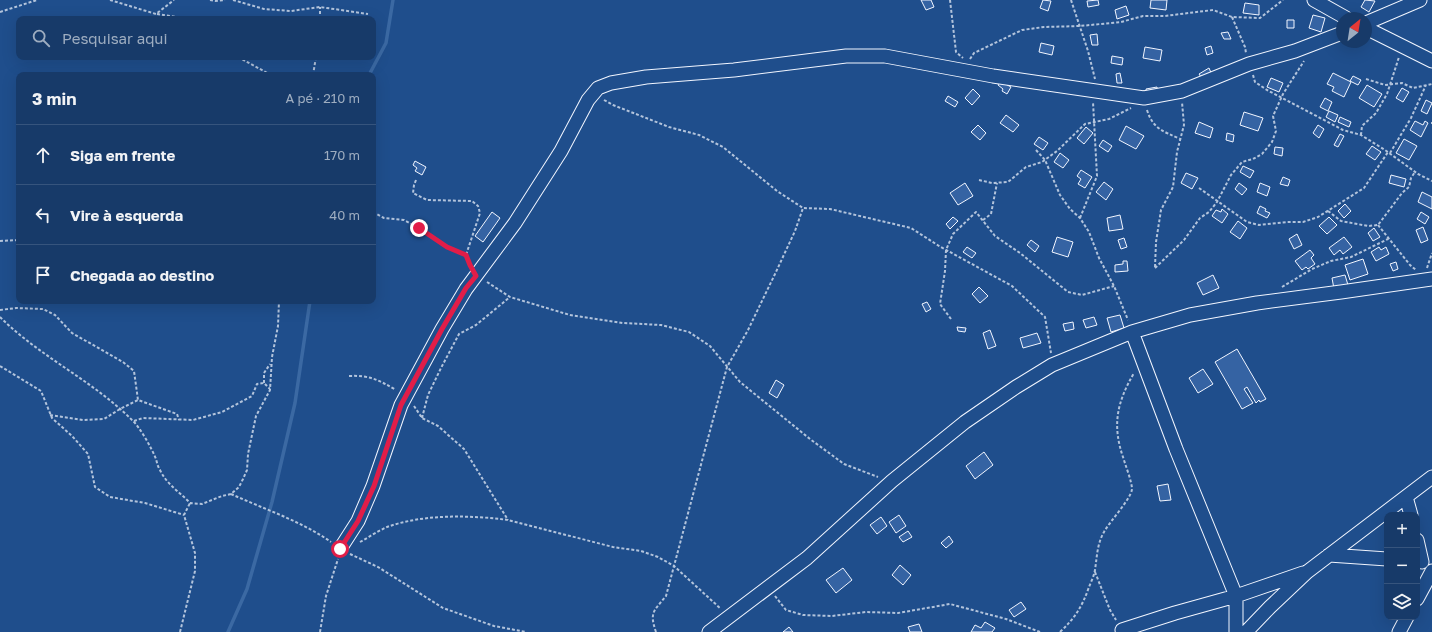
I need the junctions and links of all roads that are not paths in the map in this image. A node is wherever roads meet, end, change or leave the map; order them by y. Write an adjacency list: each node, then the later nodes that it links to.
1 (1314, 0): 3 (street)
2 (1420, 0): 4 (street)
3 (1336, 12)
4 (1372, 20)
5 (1372, 31): 7 (street)
6 (1336, 35): 14 (street)
7 (1432, 61)
8 (1430, 279): 9 (street)
9 (1132, 332): 21 (street); 24 (street)
10 (1432, 477): 11 (street)
11 (1406, 497): 12 (street); 15 (street)
12 (1410, 512)
13 (1419, 548): 17 (street)
14 (342, 550)
15 (1329, 554): 16 (street); 19 (street)
16 (1384, 559)
17 (1424, 563)
18 (1432, 571): 20 (street)
19 (1307, 572): 21 (street); 26 (street)
20 (1420, 593)
21 (1236, 596): 23 (street); 25 (street)
22 (1405, 620): 27 (street)
23 (1122, 631)
24 (708, 632)
25 (1236, 632)
26 (1246, 632)
27 (1399, 632)

